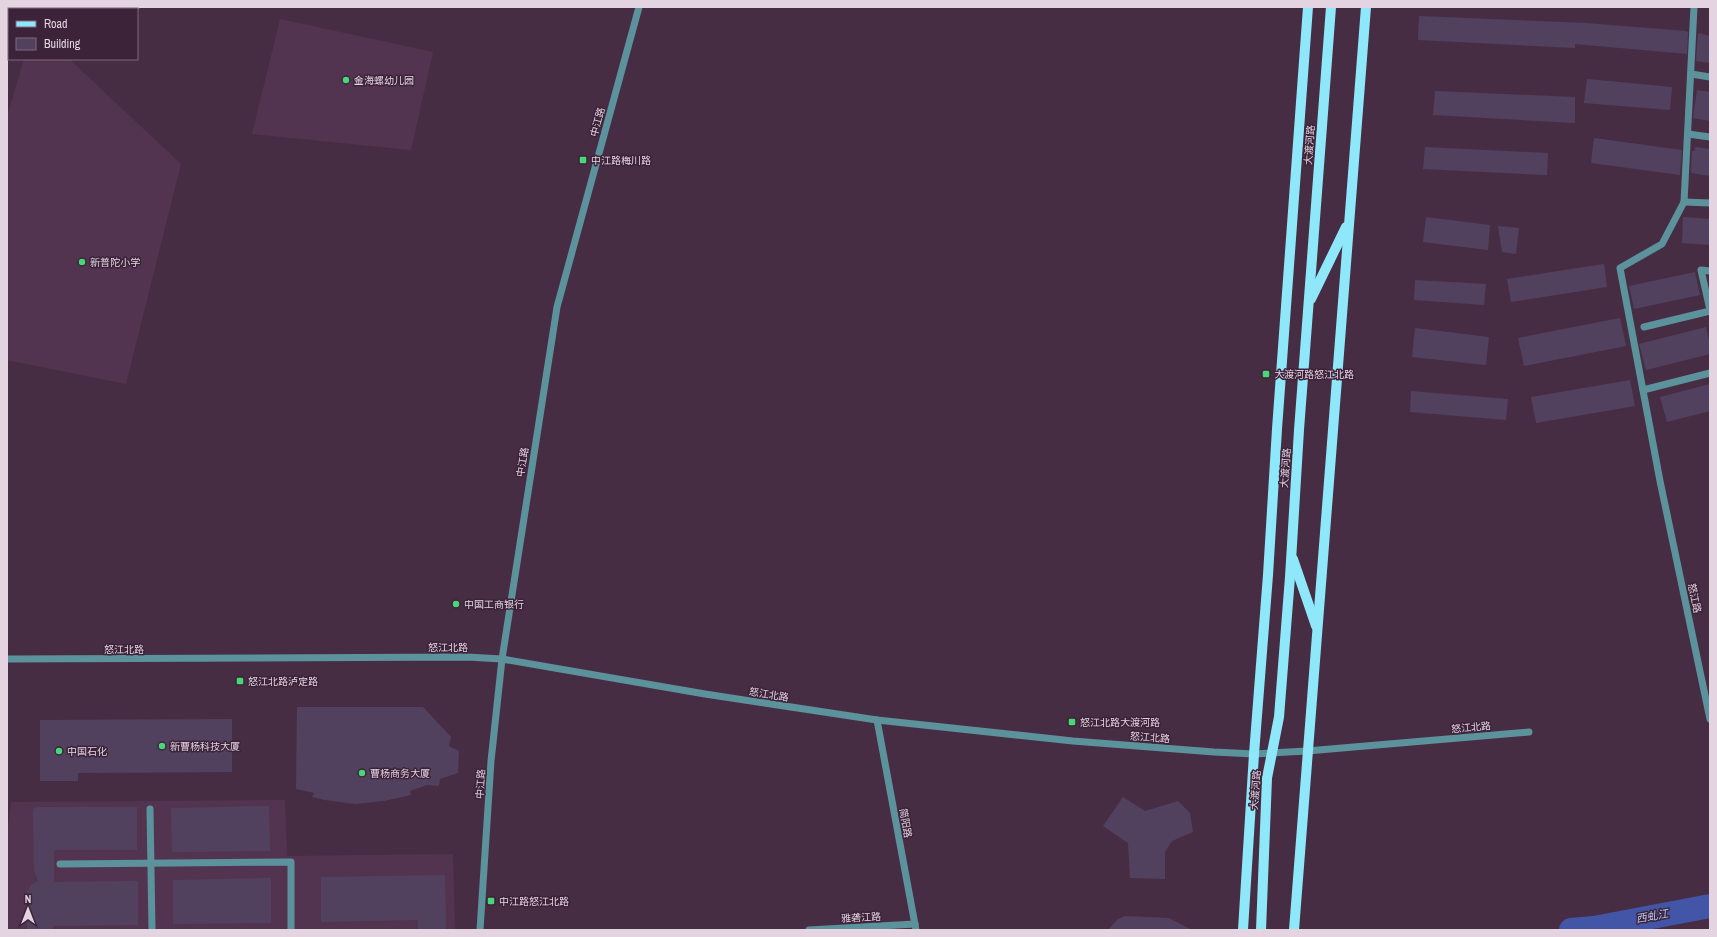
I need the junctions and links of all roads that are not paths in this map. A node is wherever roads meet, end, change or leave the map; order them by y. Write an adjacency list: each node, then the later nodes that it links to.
1 (639, 7): 22 (street, 中江路)
2 (1308, 7): 29 (main road, 大渡河路)
3 (1331, 7): 14 (main road, 大渡河路)
4 (1366, 7): 12 (main road)
5 (1694, 7): 6 (street)
6 (1690, 74): 7 (street); 8 (street)
7 (1710, 77)
8 (1688, 134): 9 (street); 10 (street)
9 (1710, 137)
10 (1684, 202): 11 (street); 18 (street, 怒江路)
11 (1710, 203)
12 (1349, 221): 14 (main road); 20 (main road)
13 (1710, 270): 15 (street)
14 (1308, 304): 19 (main road, 大渡河路)
15 (1710, 311): 16 (street)
16 (1644, 327)
17 (1710, 373): 18 (street)
18 (1643, 390): 24 (street, 怒江路)
19 (1292, 554): 20 (main road); 28 (main road, 大渡河路)
20 (1317, 629): 27 (main road)
21 (7, 659): 22 (street, 怒江北路); 23 (street)
22 (502, 659): 25 (street, 怒江北路); 36 (street, 中江路)
23 (7, 662)
24 (1710, 716)
25 (877, 720): 29 (street, 怒江北路); 33 (street, 简阳路)
26 (1529, 732): 27 (street, 怒江北路)
27 (1307, 751): 28 (street, 怒江北路); 40 (main road)
28 (1271, 753): 29 (street, 怒江北路); 39 (main road, 大渡河路)
29 (1254, 754): 38 (main road, 大渡河路)
30 (150, 809): 32 (street)
31 (60, 864): 32 (street)
32 (150, 864): 34 (street); 35 (street)
33 (915, 927): 37 (street, 雅砻江路)
34 (152, 930)
35 (291, 930)
36 (480, 930)
37 (809, 930)
38 (1243, 930)
39 (1261, 930)
40 (1294, 930)

